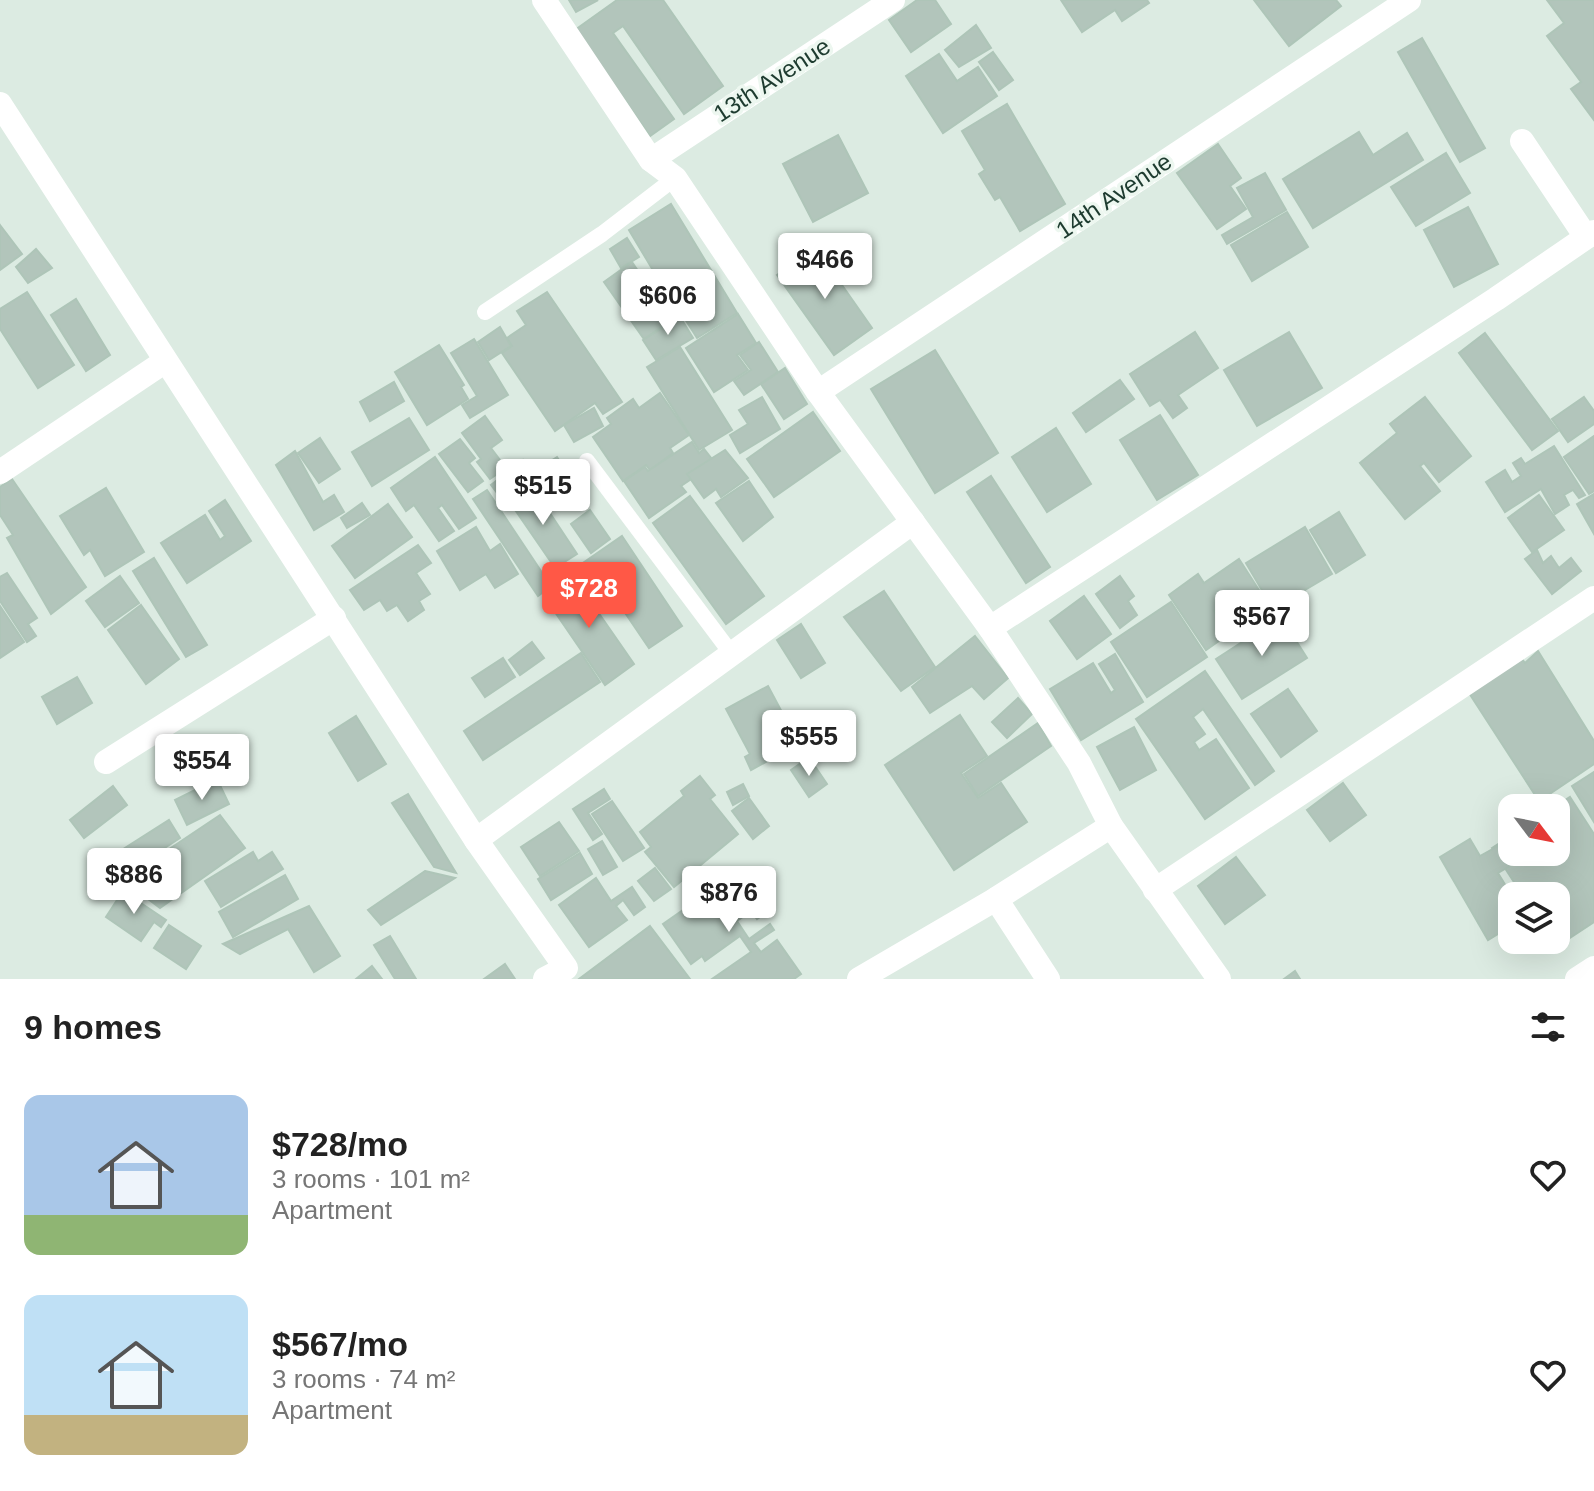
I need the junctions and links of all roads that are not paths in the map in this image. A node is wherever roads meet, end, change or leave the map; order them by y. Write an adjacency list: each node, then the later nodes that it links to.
1 (544, 0): 6 (street)
2 (893, 0): 6 (street, 13th Avenue)
3 (1409, 0): 11 (street, 14th Avenue)
4 (0, 104): 10 (street)
5 (1522, 141): 8 (street)
6 (651, 160): 7 (street)
7 (675, 178): 9 (lane); 11 (street)
8 (1590, 235): 17 (street)
9 (485, 312)
10 (164, 362): 13 (street); 16 (street)
11 (818, 392): 14 (street)
12 (587, 461): 18 (lane)
13 (0, 472)
14 (913, 522): 17 (street); 18 (street)
15 (1594, 598): 22 (street)
16 (334, 618): 19 (street); 21 (street)
17 (990, 628): 20 (street)
18 (731, 653): 21 (street)
19 (106, 762)
20 (1111, 826): 22 (street); 23 (street)
21 (476, 840): 25 (street)
22 (1155, 890): 28 (street)
23 (996, 899): 26 (street); 27 (street)
24 (1594, 968): 29 (street)
25 (545, 979)
26 (859, 979)
27 (1048, 979)
28 (1219, 979)
29 (1577, 979)

